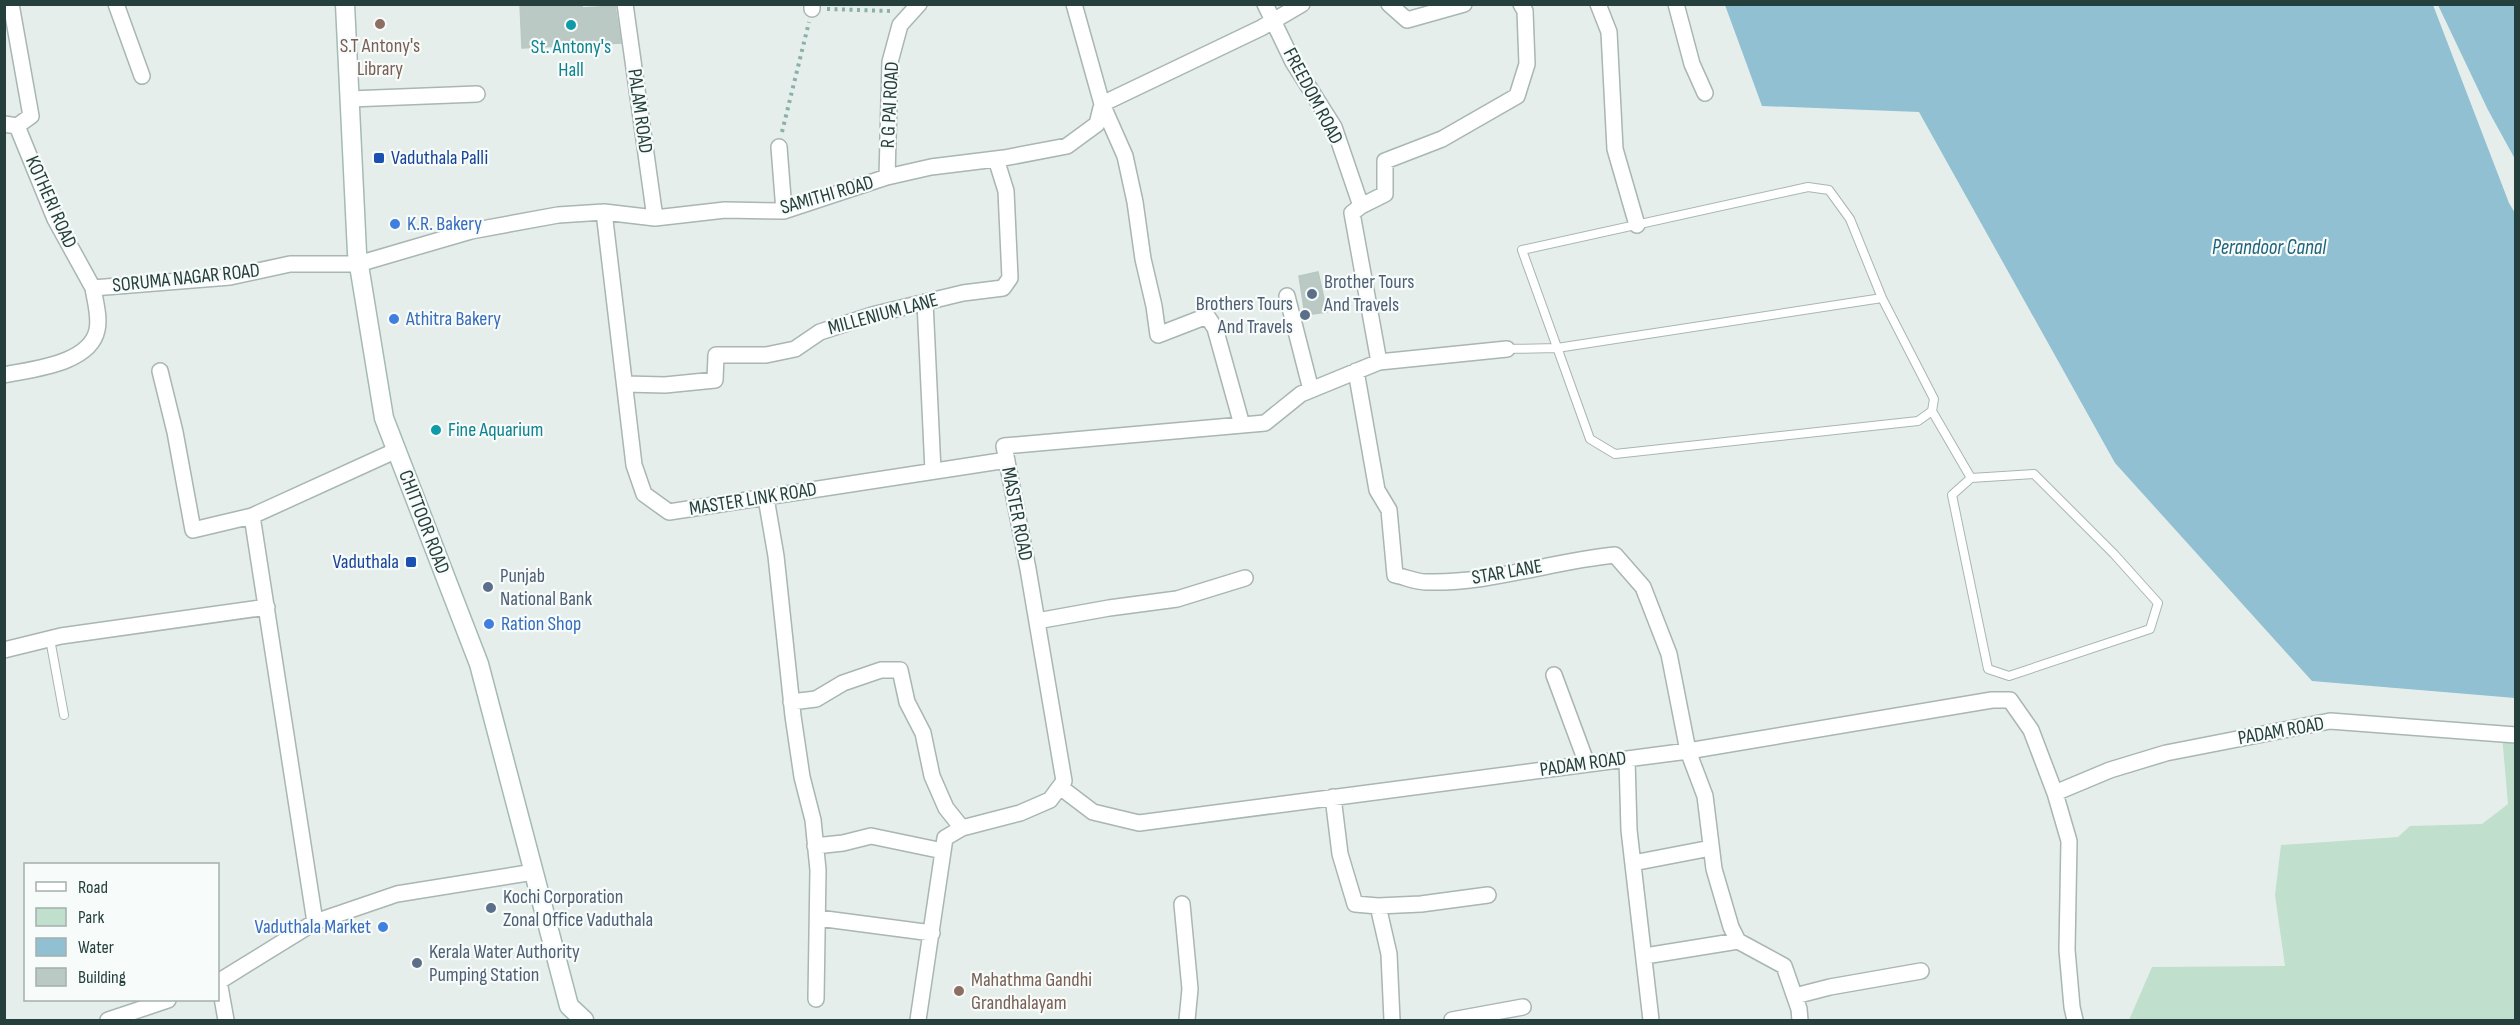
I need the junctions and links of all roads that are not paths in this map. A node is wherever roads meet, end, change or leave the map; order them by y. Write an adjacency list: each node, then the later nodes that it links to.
1 (11, 4): 20 (street)
2 (116, 4): 15 (street)
3 (345, 4): 18 (main road, CHITTOOR ROAD)
4 (624, 4): 27 (street, PALAM ROAD)
5 (1074, 4): 19 (street)
6 (1265, 4): 14 (street, FREEDOM ROAD)
7 (1302, 4): 14 (street)
8 (1389, 4): 9 (street)
9 (1464, 4)
10 (1521, 4): 24 (street)
11 (1599, 4): 28 (street)
12 (1676, 4): 16 (street)
13 (916, 8): 23 (street, R G PAI ROAD)
14 (1273, 21): 19 (street); 24 (street, FREEDOM ROAD)
15 (141, 76)
16 (1705, 93)
17 (477, 94): 18 (street)
18 (350, 99): 29 (main road, CHITTOOR ROAD)
19 (1102, 104): 22 (street, SAMITHI ROAD); 43 (street)
20 (11, 125): 30 (street, KOTHERI ROAD)
21 (779, 147): 25 (street)
22 (996, 159): 23 (street, SAMITHI ROAD); 33 (street, MILLENIUM LANE)
23 (887, 177): 25 (street, SAMITHI ROAD)
24 (1360, 206): 36 (street, FREEDOM ROAD)
25 (784, 211): 27 (street, SAMITHI ROAD)
26 (604, 212): 27 (street, SAMITHI ROAD); 29 (street, SAMITHI ROAD); 40 (street, MASTER LINK ROAD)
27 (655, 218)
28 (1637, 225): 32 (lane); 34 (lane)
29 (358, 264): 30 (street, SORUMA NAGAR ROAD); 44 (main road, CHITTOOR ROAD)
30 (93, 288): 39 (street, SORUMA NAGAR ROAD)
31 (1287, 296): 41 (street)
32 (1882, 298): 34 (lane); 42 (lane)
33 (925, 302): 40 (street, MILLENIUM LANE); 46 (street)
34 (1557, 348): 35 (lane); 42 (lane)
35 (1508, 349): 36 (street, MASTER ROAD)
36 (1379, 362): 38 (street, MASTER ROAD)
37 (160, 370): 49 (street)
38 (1356, 371): 41 (street, MASTER ROAD); 59 (street, STAR LANE)
39 (4, 375)
40 (625, 384): 48 (street, MASTER LINK ROAD)
41 (1311, 390): 43 (street, MASTER ROAD)
42 (1932, 411): 47 (lane)
43 (1242, 425): 45 (street, MASTER ROAD)
44 (397, 450): 49 (street); 70 (main road, CHITTOOR ROAD)
45 (1006, 460): 46 (street, MASTER LINK ROAD); 52 (street, MASTER ROAD)
46 (933, 471): 48 (street, MASTER LINK ROAD)
47 (1971, 478): 47 (lane)
48 (766, 498): 56 (street)
49 (252, 516): 51 (street)
50 (1245, 578): 52 (street)
51 (267, 607): 53 (street); 75 (street)
52 (1037, 621): 62 (street, MASTER ROAD)
53 (50, 639): 54 (street); 57 (lane)
54 (4, 650)
55 (1554, 675): 61 (street)
56 (791, 702): 65 (street); 66 (street)
57 (64, 715)
58 (2516, 735): 63 (street, PADAM ROAD)
59 (1688, 751): 60 (street, PADAM ROAD); 63 (street, PADAM ROAD); 67 (street)
60 (1627, 759): 61 (street, PADAM ROAD); 69 (street)
61 (1587, 764): 64 (street, PADAM ROAD)
62 (1060, 787): 64 (street, PADAM ROAD); 65 (street)
63 (2055, 792): 95 (street, PADAM ROAD)
64 (1333, 797): 73 (street)
65 (962, 828): 68 (street)
66 (815, 846): 68 (street); 74 (street)
67 (1711, 848): 69 (street); 77 (street)
68 (943, 851): 76 (street)
69 (1633, 863): 78 (street)
70 (534, 872): 75 (street); 88 (main road, CHITTOOR ROAD)
71 (1488, 895): 73 (street)
72 (1182, 904): 90 (street)
73 (1378, 906): 91 (street)
74 (818, 918): 76 (street); 83 (street)
75 (315, 922): 80 (street)
76 (932, 933): 89 (street)
77 (1738, 941): 78 (street); 82 (street)
78 (1645, 956): 93 (street)
79 (1921, 971): 82 (street)
80 (219, 981)
81 (219, 987): 87 (street)
82 (1795, 996): 94 (street)
83 (816, 999)
84 (162, 1001): 86 (street)
85 (1523, 1007): 92 (street)
86 (108, 1020)
87 (226, 1020)
88 (584, 1020)
89 (918, 1020)
90 (1187, 1020)
91 (1392, 1020)
92 (1452, 1020)
93 (1651, 1020)
94 (1800, 1020)
95 (2075, 1020)

